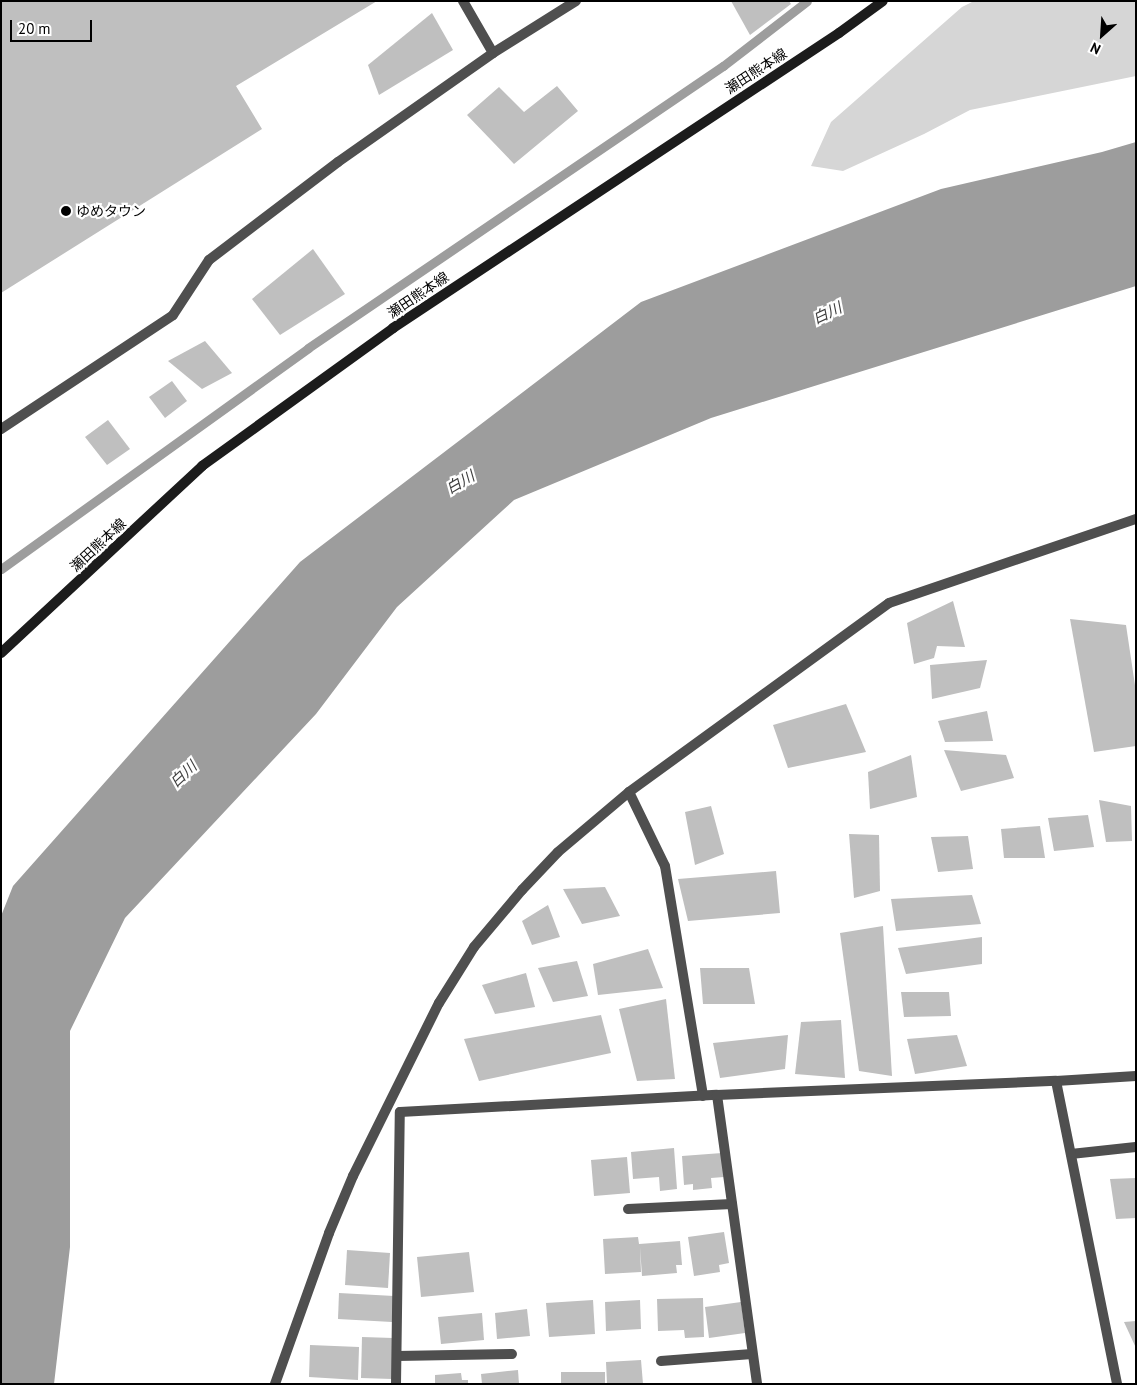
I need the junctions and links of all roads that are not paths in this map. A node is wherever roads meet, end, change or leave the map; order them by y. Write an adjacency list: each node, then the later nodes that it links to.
1 (463, 1): 4 (street)
2 (576, 1): 4 (street)
3 (883, 1): 7 (main road, 瀬田熊本線)
4 (493, 53): 5 (street)
5 (1, 429)
6 (1136, 519): 8 (street)
7 (1, 653)
8 (629, 792): 12 (street); 13 (street)
9 (1136, 1076): 10 (street)
10 (1056, 1081): 11 (street); 16 (street)
11 (717, 1095): 12 (street); 17 (street)
12 (703, 1096): 14 (street)
13 (388, 1105): 14 (street); 23 (street)
14 (400, 1112): 21 (street)
15 (1136, 1147): 16 (street)
16 (1071, 1154): 26 (street)
17 (732, 1204): 18 (street); 20 (street)
18 (628, 1209)
19 (512, 1354): 21 (street)
20 (752, 1354): 22 (street); 25 (street)
21 (396, 1356): 24 (street)
22 (661, 1361)
23 (275, 1384)
24 (396, 1384)
25 (757, 1384)
26 (1117, 1384)

